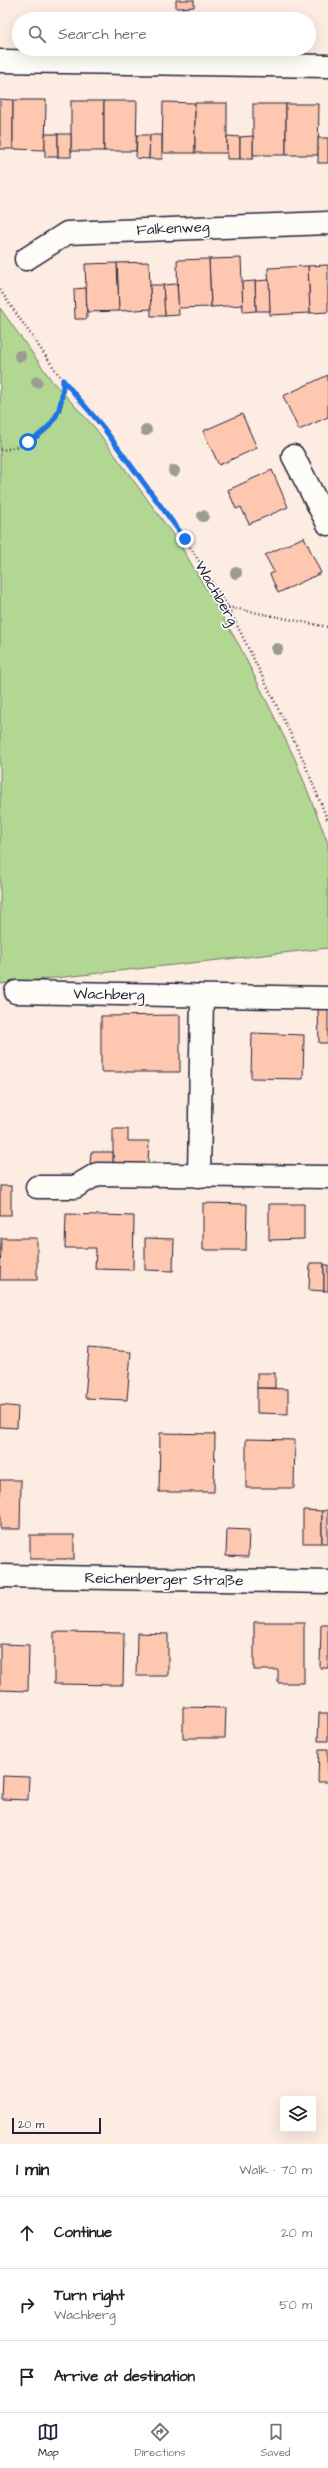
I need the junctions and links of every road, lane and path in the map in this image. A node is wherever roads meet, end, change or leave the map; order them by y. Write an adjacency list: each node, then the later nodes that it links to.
1 (0, 61): 2 (street)
2 (328, 66)
3 (328, 223): 4 (street, Falkenweg)
4 (26, 259)
5 (0, 290): 6 (path, Wachberg)
6 (63, 380): 7 (path); 10 (path, Wachberg)
7 (0, 450)
8 (293, 456): 9 (street)
9 (327, 518)
10 (228, 607): 11 (path); 12 (path, Wachberg)
11 (328, 627)
12 (328, 821)
13 (16, 992): 14 (street, Wachberg)
14 (202, 997): 15 (street, Wachberg); 16 (street)
15 (328, 998)
16 (199, 1176): 17 (street); 18 (street)
17 (328, 1177)
18 (37, 1187)
19 (0, 1576): 20 (street, Reichenberger Straße)
20 (328, 1582)

